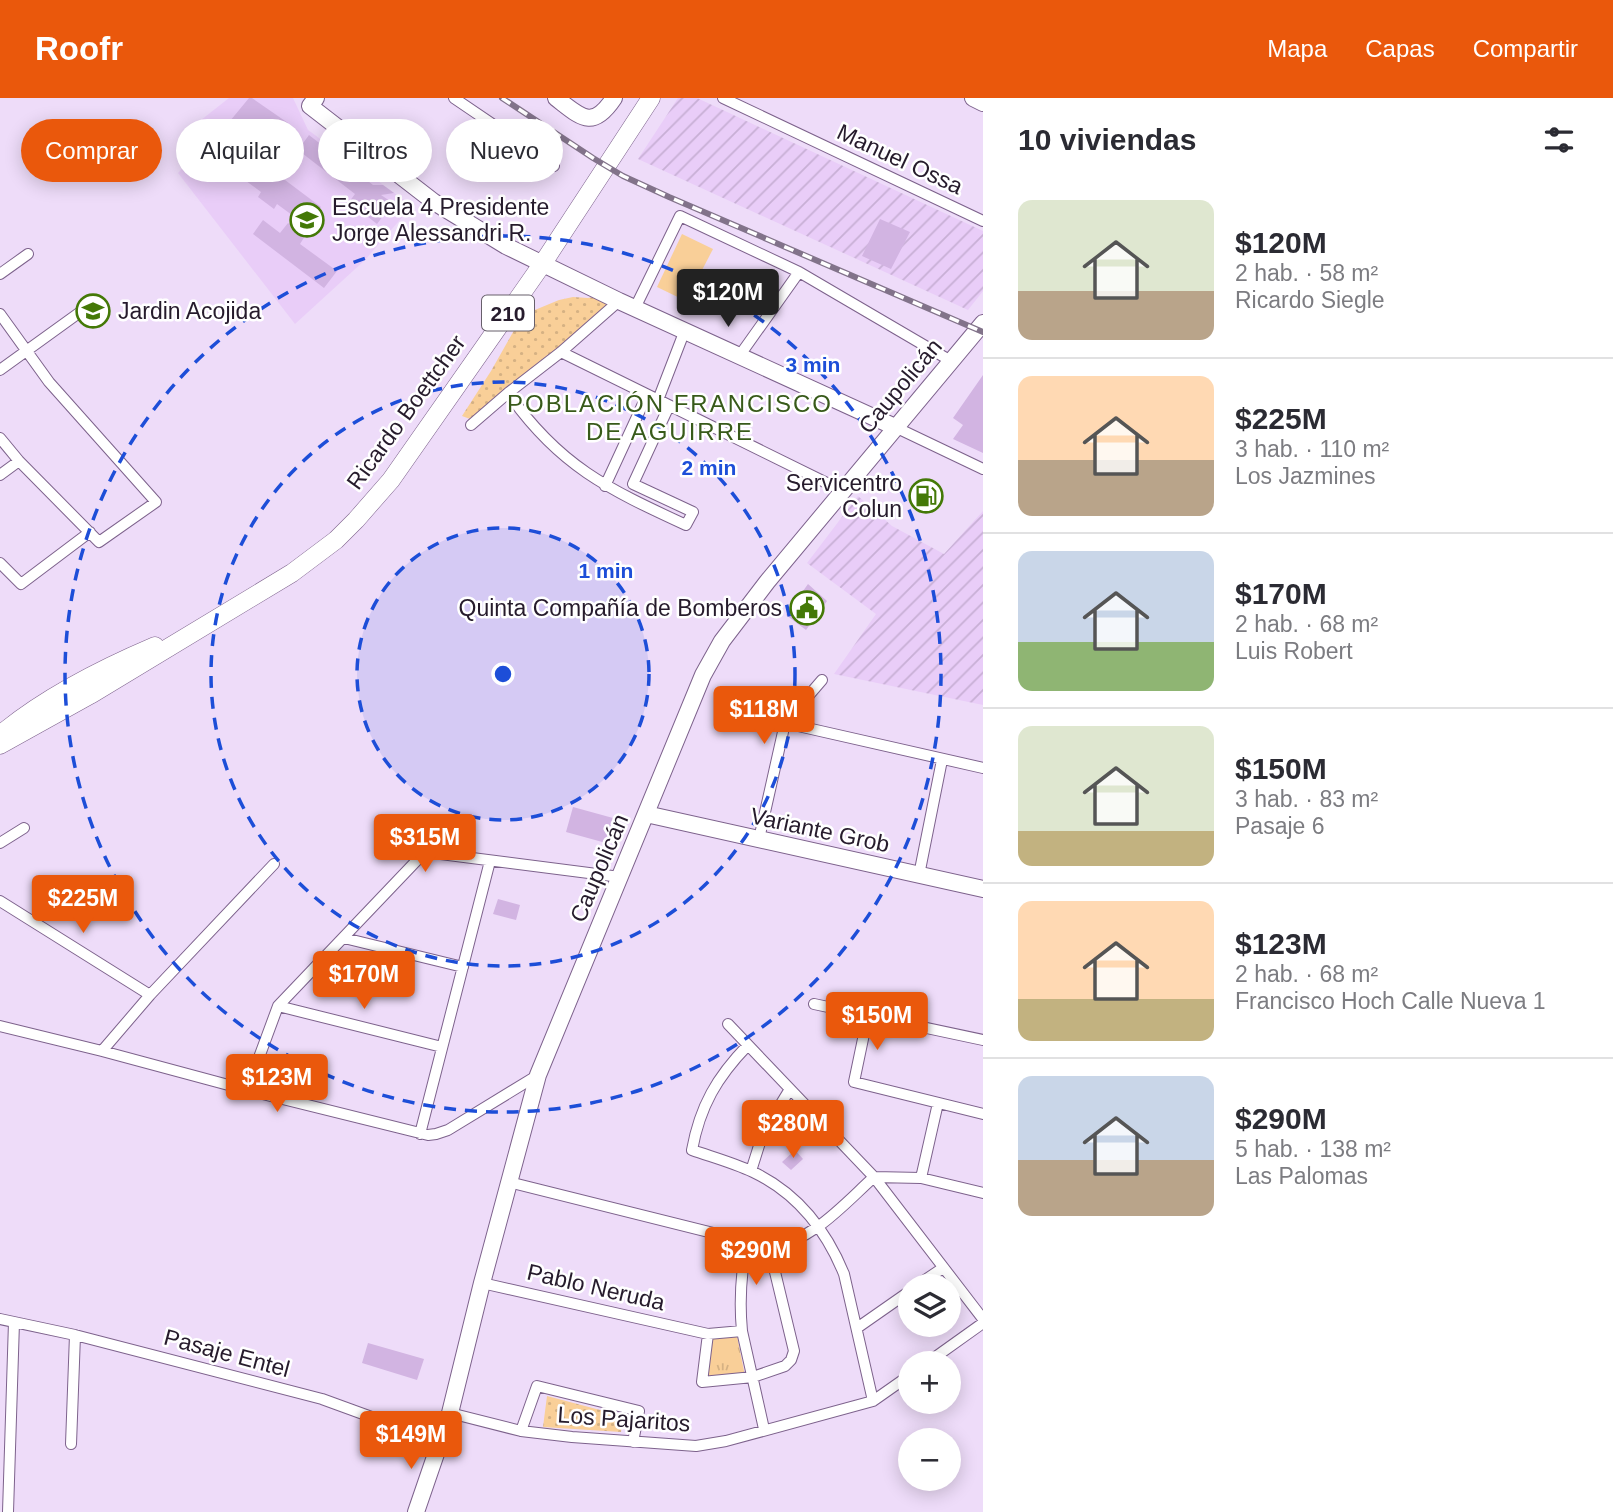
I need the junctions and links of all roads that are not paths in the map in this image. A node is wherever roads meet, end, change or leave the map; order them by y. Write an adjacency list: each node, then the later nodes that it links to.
1 (316, 98): 12 (street)
2 (454, 98): 9 (street)
3 (556, 98): 4 (street)
4 (614, 98)
5 (651, 98): 12 (main road, Ricardo Boettcher / 210)
6 (723, 98): 10 (street, Manuel Ossa)
7 (973, 98): 8 (street)
8 (983, 103)
9 (485, 119)
10 (983, 221)
11 (28, 254): 14 (street)
12 (543, 263): 15 (street); 41 (main road, Ricardo Boettcher / 210)
13 (799, 272): 16 (street); 23 (street); 24 (street)
14 (0, 274)
15 (619, 301): 16 (street); 22 (street)
16 (635, 308): 20 (street)
17 (83, 310): 21 (street)
18 (0, 314): 21 (street)
19 (983, 323): 24 (street, Caupolicán)
20 (685, 330): 23 (street); 27 (street)
21 (27, 350): 25 (street); 39 (street)
22 (561, 352): 26 (street); 27 (street)
23 (740, 355): 31 (street)
24 (951, 360): 31 (street, Caupolicán)
25 (0, 370)
26 (508, 393): 29 (street); 37 (street)
27 (652, 397): 28 (street); 30 (street)
28 (669, 406): 32 (street); 38 (street)
29 (471, 425)
30 (633, 425): 32 (street); 37 (street)
31 (895, 428): 35 (street); 38 (street, Caupolicán)
32 (656, 435): 37 (street)
33 (0, 438): 34 (street)
34 (19, 461): 36 (street); 39 (street)
35 (983, 469)
36 (0, 475)
37 (605, 486)
38 (843, 491): 48 (street, Caupolicán)
39 (90, 532): 40 (street)
40 (0, 563)
41 (195, 631): 44 (main road, Ricardo Boettcher / 210); 45 (main road, Ricardo Boettcher / 210)
42 (822, 680): 43 (street)
43 (785, 723): 46 (street); 50 (street)
44 (0, 735)
45 (0, 745)
46 (942, 760): 47 (street); 54 (street)
47 (983, 768)
48 (646, 814): 50 (street, Variante Grob); 55 (street, Caupolicán)
49 (24, 828): 51 (street)
50 (759, 839): 54 (street, Variante Grob)
51 (0, 843)
52 (490, 860): 55 (street); 58 (street); 59 (street)
53 (274, 864): 60 (street)
54 (919, 875): 56 (street, Variante Grob)
55 (621, 877): 70 (street, Caupolicán)
56 (983, 889)
57 (0, 901): 60 (street)
58 (344, 938): 59 (street); 62 (street)
59 (463, 967): 68 (street)
60 (150, 995): 69 (street)
61 (814, 1004): 63 (street)
62 (278, 1006): 68 (street); 72 (street)
63 (869, 1015): 66 (street); 73 (street)
64 (728, 1024): 67 (street)
65 (0, 1026): 69 (street)
66 (983, 1040)
67 (748, 1045): 71 (street); 76 (street)
68 (442, 1047): 75 (street)
69 (102, 1051): 72 (street)
70 (538, 1075): 75 (street); 79 (street, Caupolicán)
71 (790, 1089): 76 (street); 77 (street)
72 (247, 1090): 75 (street)
73 (938, 1103): 74 (street); 78 (street)
74 (983, 1114)
75 (420, 1134)
76 (751, 1171): 81 (street)
77 (874, 1177): 78 (street); 81 (street); 84 (street)
78 (920, 1178): 80 (street)
79 (509, 1182): 82 (street); 86 (street, Caupolicán)
80 (983, 1193)
81 (818, 1226): 83 (street); 91 (street)
82 (747, 1241): 83 (street); 92 (street)
83 (769, 1247): 96 (street)
84 (943, 1268): 85 (street); 89 (street)
85 (934, 1274)
86 (482, 1283): 93 (street, Pablo Neruda); 99 (street, Caupolicán)
87 (898, 1299): 91 (street)
88 (0, 1319): 90 (street, Pasaje Entel)
89 (983, 1321): 95 (street)
90 (14, 1322): 94 (street, Pasaje Entel); 105 (street)
91 (857, 1328): 98 (street)
92 (742, 1331): 93 (street, Pablo Neruda); 96 (street)
93 (708, 1334): 96 (street)
94 (75, 1335): 102 (street, Pasaje Entel); 104 (street)
95 (943, 1351)
96 (753, 1377): 100 (street)
97 (898, 1383): 98 (street, Los Pajaritos)
98 (873, 1401): 100 (street, Los Pajaritos)
99 (450, 1413): 101 (street, Los Pajaritos); 102 (street, Caupolicán)
100 (764, 1429): 103 (street, Los Pajaritos)
101 (521, 1431): 103 (street, Los Pajaritos); 103 (street)
102 (440, 1442): 107 (street, Caupolicán)
103 (633, 1442)
104 (71, 1444)
105 (5, 1453): 106 (street)
106 (8, 1512)
107 (416, 1512)

